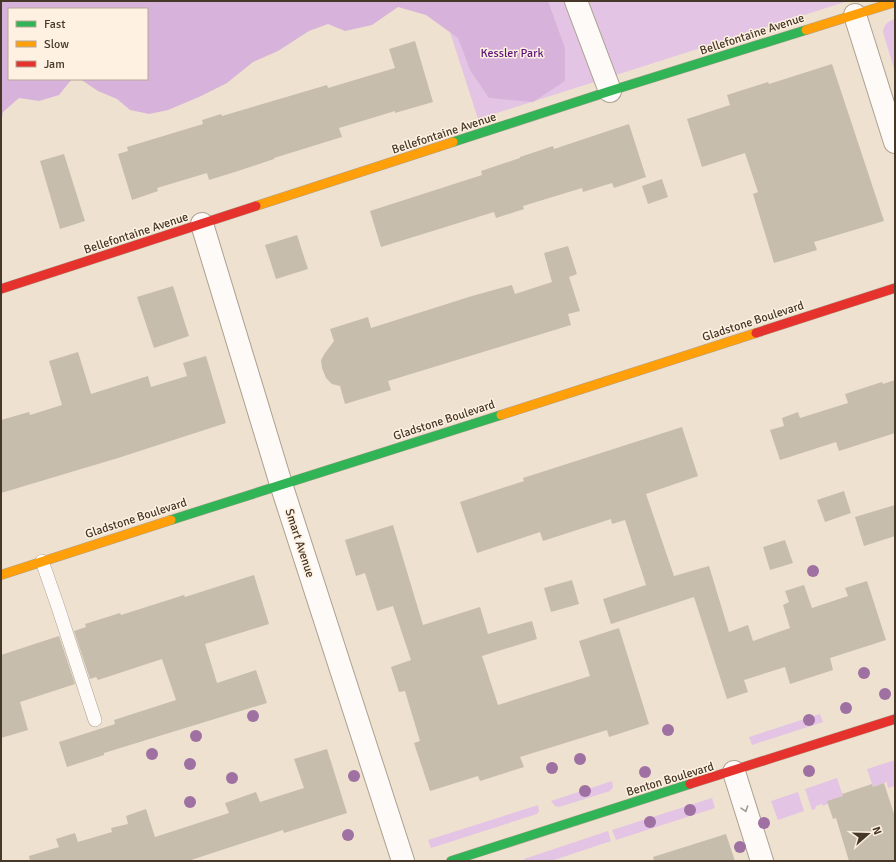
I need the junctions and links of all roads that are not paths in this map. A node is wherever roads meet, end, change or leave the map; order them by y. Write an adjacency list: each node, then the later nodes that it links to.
1 (576, 1): 4 (street)
2 (895, 2): 3 (street, Bellefontaine Avenue)
3 (854, 15): 4 (street, Bellefontaine Avenue); 5 (street)
4 (610, 91): 6 (street, Bellefontaine Avenue)
5 (895, 142)
6 (202, 224): 8 (street, Bellefontaine Avenue); 9 (street, Smart Avenue)
7 (895, 288): 9 (street, Gladstone Boulevard)
8 (1, 290)
9 (281, 484): 10 (street, Gladstone Boulevard); 15 (street, Smart Avenue)
10 (42, 562): 11 (street, Gladstone Boulevard); 13 (lane)
11 (1, 575)
12 (895, 719): 14 (street, Benton Boulevard)
13 (95, 720)
14 (734, 772): 16 (street, Benton Boulevard); 17 (street, one-way to 17)
15 (403, 861)
16 (451, 861)
17 (762, 861)

